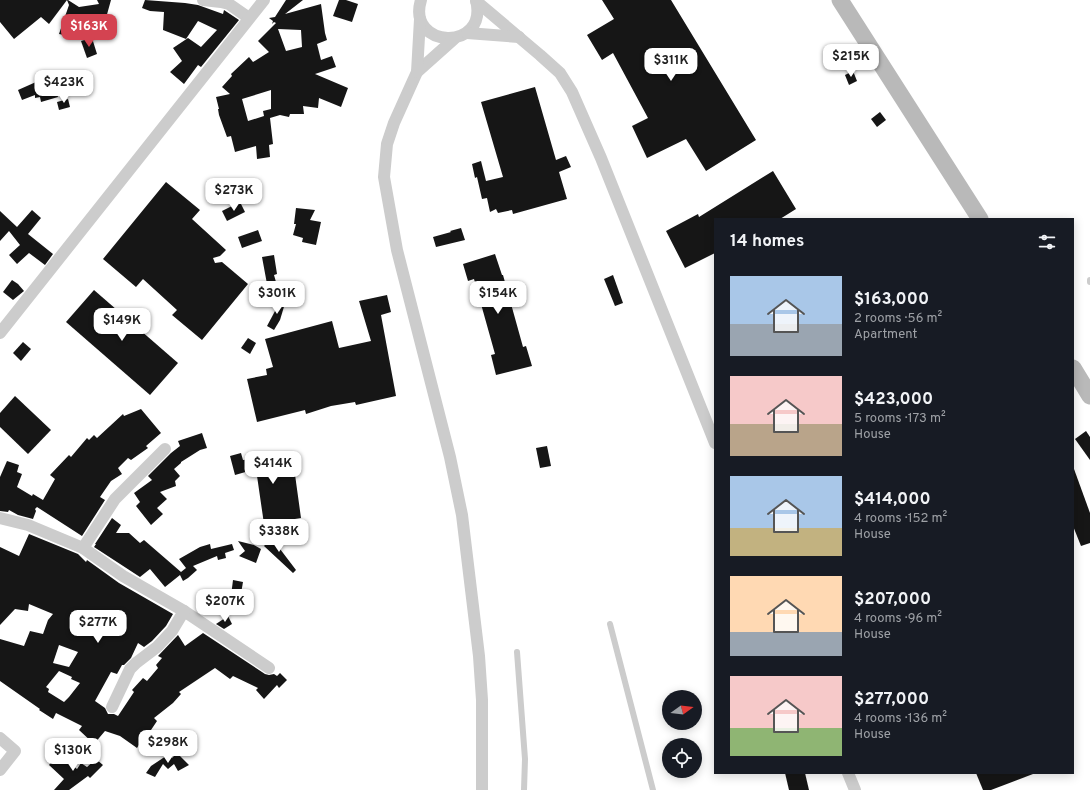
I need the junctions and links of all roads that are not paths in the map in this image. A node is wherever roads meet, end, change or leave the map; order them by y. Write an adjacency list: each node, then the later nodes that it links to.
1 (203, 0): 6 (street)
2 (264, 0): 6 (street)
3 (421, 0): 7 (street)
4 (476, 0): 8 (street); 9 (street)
5 (840, 0): 12 (main road)
6 (249, 18): 13 (street)
7 (420, 19): 10 (street); 11 (street)
8 (467, 33): 9 (street); 10 (street)
9 (519, 38): 16 (street)
10 (454, 39): 11 (street)
11 (418, 72): 28 (street)
12 (979, 218)
13 (0, 333)
14 (1074, 370): 15 (main road)
15 (1090, 396)
16 (714, 440)
17 (165, 449): 19 (street)
18 (0, 518): 19 (street)
19 (83, 548): 20 (street)
20 (184, 611): 23 (street); 24 (street)
21 (610, 624): 30 (lane)
22 (517, 652): 29 (lane)
23 (269, 668)
24 (112, 706)
25 (0, 738): 26 (street)
26 (0, 770)
27 (848, 774): 31 (street)
28 (482, 790)
29 (524, 790)
30 (653, 790)
31 (855, 790)

